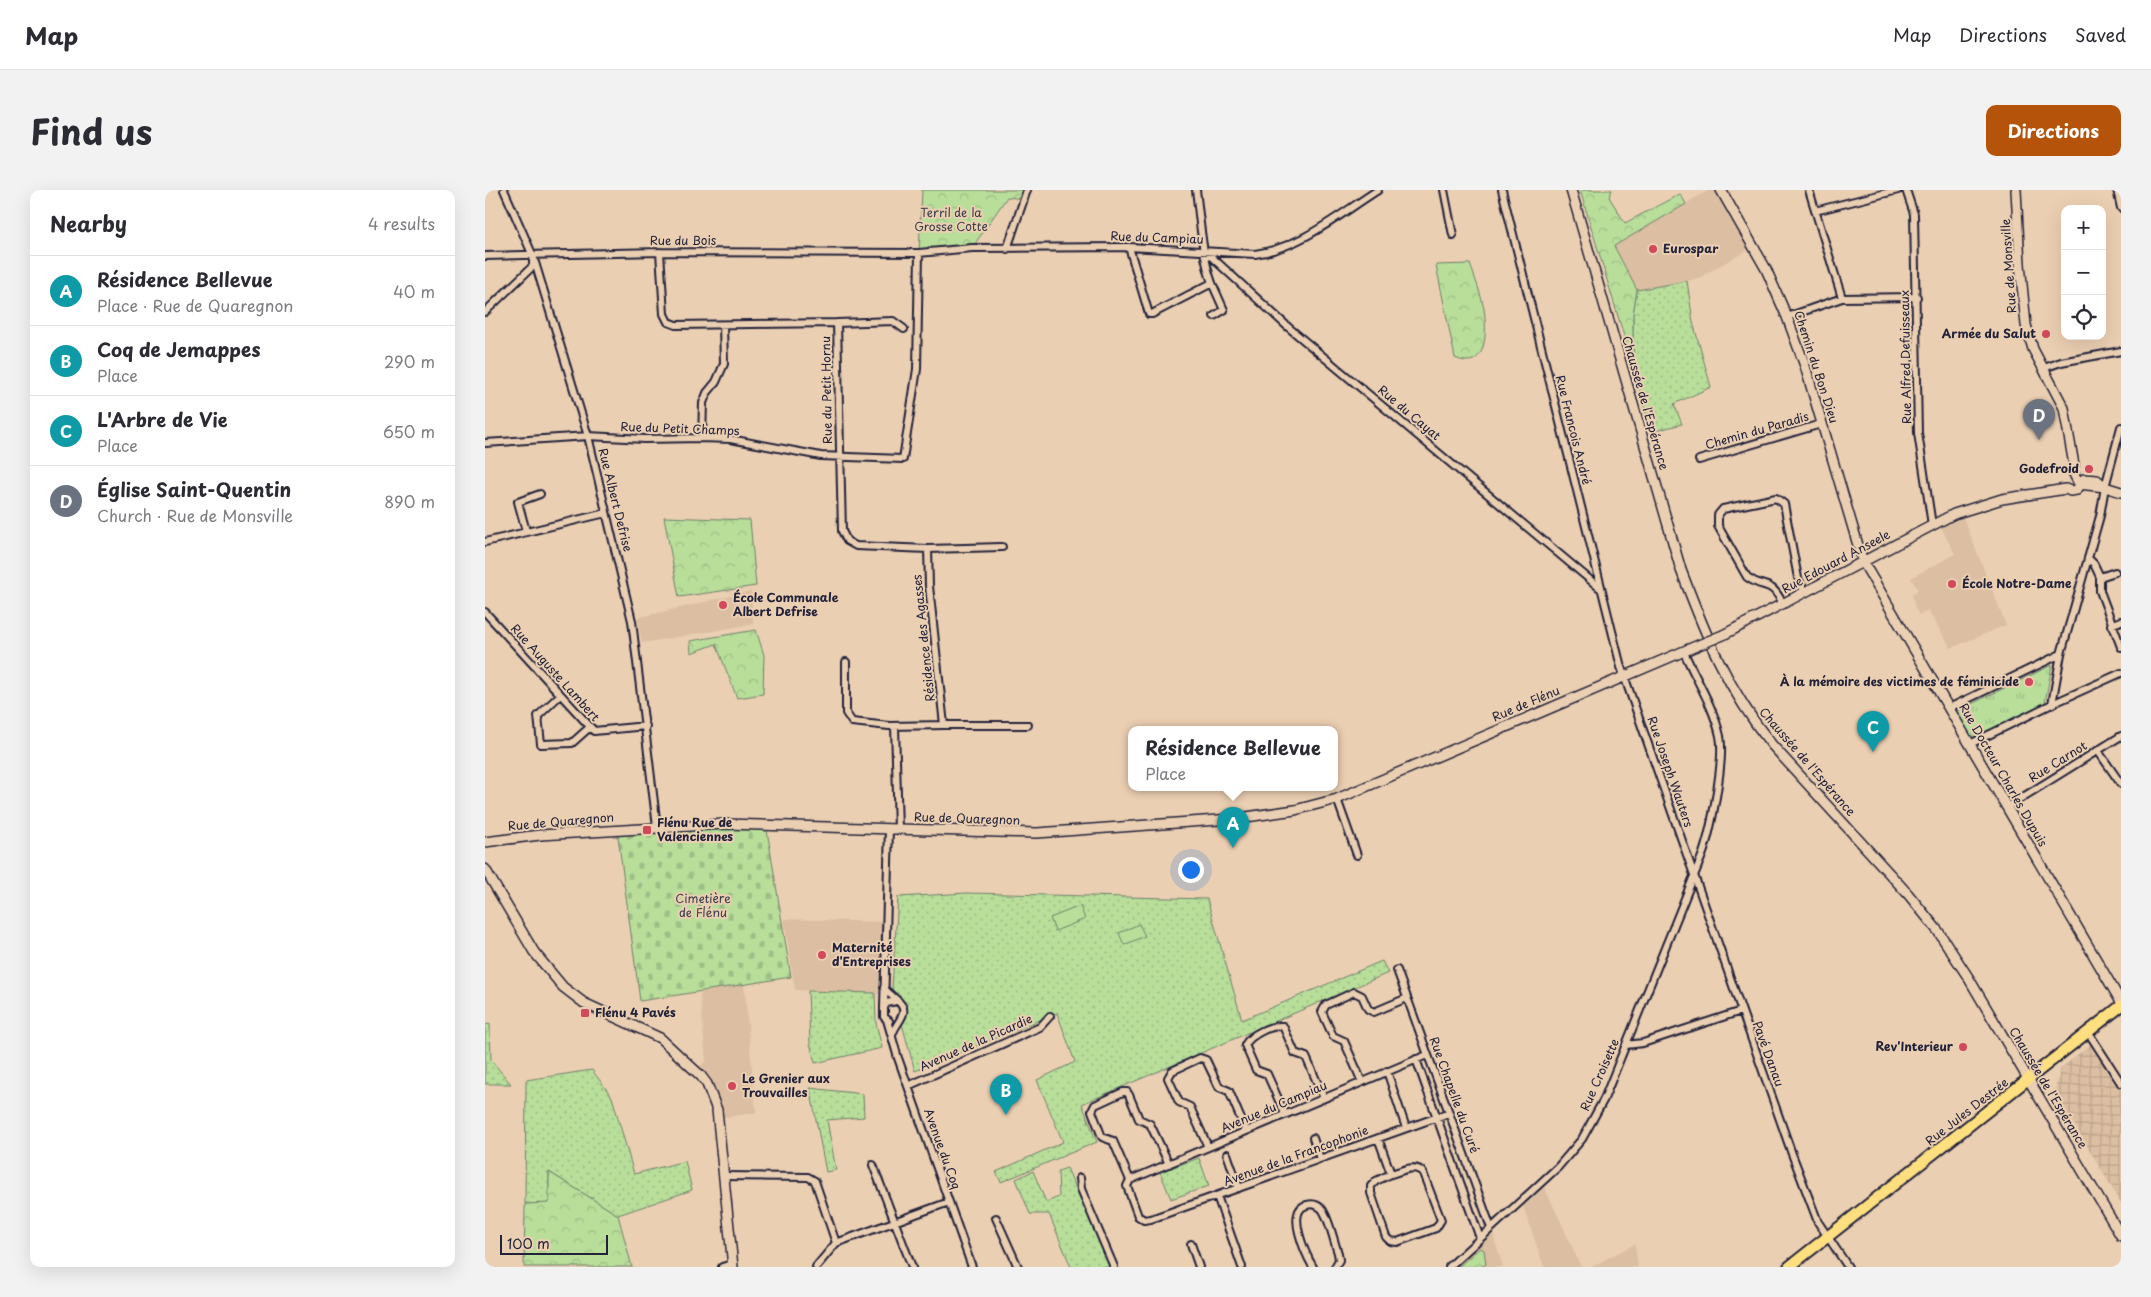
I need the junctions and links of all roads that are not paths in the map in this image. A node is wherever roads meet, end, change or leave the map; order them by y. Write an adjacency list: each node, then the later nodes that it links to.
1 (504, 190): 24 (street, Rue Albert Defrise)
2 (1027, 190): 18 (street)
3 (1196, 190): 19 (street)
4 (1378, 190): 19 (street, Rue du Campiau)
5 (1444, 190): 16 (street)
6 (1502, 190): 57 (street, Rue Francois André)
7 (1571, 190): 107 (street, Chaussée de l'Espérance)
8 (1721, 190): 30 (street, Chemin du Bon Dieu)
9 (1809, 190): 15 (street)
10 (1898, 190): 15 (street)
11 (1906, 190): 26 (street, Rue Alfred Defuisseaux)
12 (2016, 190): 35 (street, Rue de Monsville)
13 (2117, 190): 14 (street)
14 (2121, 208)
15 (1815, 211): 27 (street)
16 (1453, 235)
17 (1129, 247): 18 (street, Rue du Campiau); 19 (street, Rue du Campiau); 25 (street)
18 (1007, 249): 22 (street, Rue du Campiau)
19 (1205, 251): 25 (street); 57 (street, Rue du Cayat)
20 (661, 252): 21 (street, Rue du Bois); 24 (street, Rue du Bois); 32 (street, Rue du Petit Hornu)
21 (833, 252): 22 (street, Rue du Campiau)
22 (919, 253): 41 (street, Rue du Petit Champs)
23 (485, 256): 24 (street, Rue du Bois)
24 (533, 256): 28 (street); 38 (street, Rue Albert Defrise)
25 (1212, 283): 29 (street)
26 (1917, 297): 27 (street); 48 (street, Rue Alfred Defuisseaux)
27 (1842, 298): 30 (street)
28 (485, 312)
29 (1214, 316)
30 (1787, 317): 36 (street, Chemin du Bon Dieu)
31 (837, 323): 32 (street, Rue du Petit Hornu); 33 (street, Rue du Petit Hornu); 41 (street, Rue du Petit Hornu)
32 (723, 325): 39 (street)
33 (904, 329)
34 (2121, 351): 35 (street)
35 (2044, 368): 43 (street, Rue de Monsville)
36 (1821, 424): 42 (street, Chemin du Paradis); 54 (street, Chemin du Bon Dieu)
37 (2121, 427): 44 (street)
38 (588, 436): 39 (street, Rue du Petit Champs); 40 (street, Rue du Petit Champs); 47 (street, Rue Albert Defrise)
39 (702, 438): 41 (street, Rue du Petit Champs)
40 (485, 443)
41 (840, 456): 52 (street)
42 (1699, 460)
43 (2080, 481): 44 (street); 48 (street, Rue Edouard Anseele)
44 (2105, 487): 45 (street); 53 (street)
45 (2121, 492)
46 (540, 494): 49 (street)
47 (606, 513): 49 (street); 74 (street, Rue Albert Defrise)
48 (1932, 525): 54 (street, Rue Edouard Anseele)
49 (526, 531): 50 (street)
50 (485, 542)
51 (1002, 547): 52 (street)
52 (928, 549): 72 (street, Résidence des Agasses)
53 (2088, 558): 56 (street); 65 (street)
54 (1863, 562): 58 (street, Rue Edouard Anseele); 71 (street, Rue Docteur Charles Dupuis)
55 (2115, 572): 56 (street)
56 (2099, 577): 62 (street)
57 (1601, 589): 68 (street, Rue Francois André)
58 (1805, 593): 59 (street, Rue Edouard Anseele); 59 (street)
59 (1783, 604): 64 (street, Rue Edouard Anseele, bridge)
60 (485, 612): 69 (street, Rue Auguste Lambert)
61 (2121, 621): 62 (street)
62 (2111, 625): 63 (street)
63 (2121, 647)
64 (1686, 650): 68 (street, Rue Edouard Anseele); 89 (street, Rue Croisette)
65 (2061, 654): 70 (street); 71 (street)
66 (846, 662): 75 (street)
67 (2121, 673): 70 (street)
68 (1624, 676): 80 (street, Rue de Flénu); 89 (street, Rue Joseph Wauters)
69 (560, 695): 76 (street, Rue Auguste Lambert); 76 (street)
70 (2052, 704): 78 (street)
71 (1949, 708): 78 (street, Rue Docteur Charles Dupuis)
72 (944, 725): 73 (street); 75 (street)
73 (1028, 725)
74 (646, 726): 76 (street, Rue Auguste Lambert); 84 (street, Rue Albert Defrise)
75 (895, 726): 85 (street)
76 (590, 727)
77 (2121, 736): 79 (street, Rue Carnot)
78 (1970, 744): 83 (street, Rue Docteur Charles Dupuis)
79 (2098, 751): 81 (street); 83 (street, Rue Carnot)
80 (1437, 756): 82 (street, Rue de Quaregnon)
81 (2121, 784)
82 (1337, 799): 85 (street, Rue de Quaregnon); 87 (street)
83 (2007, 807): 94 (street, Rue Docteur Charles Dupuis)
84 (657, 827): 85 (street, Rue de Quaregnon); 86 (street, Rue de Quaregnon)
85 (893, 828): 91 (street)
86 (485, 842)
87 (1357, 855)
88 (485, 869): 125 (street)
89 (1694, 875): 97 (street, Pavé Danau); 103 (street, Rue Croisette)
90 (1397, 970): 92 (street, Rue Chapelle du Curé)
91 (884, 988): 93 (street); 96 (street)
92 (1407, 998): 104 (street, Rue Chapelle du Curé); 108 (street)
93 (896, 1001): 96 (street); 100 (street)
94 (2121, 1002)
95 (2121, 1006): 101 (main road, Rue Jules Destrée)
96 (884, 1007): 99 (street)
97 (1741, 1011): 103 (street); 135 (street, Pavé Danau)
98 (1050, 1016): 110 (street, Avenue de la Picardie)
99 (887, 1020): 100 (street); 102 (street, Avenue du Coq)
100 (900, 1020): 102 (street)
101 (2088, 1032): 107 (main road, Rue Jules Destrée); 109 (street)
102 (892, 1038): 110 (street, Avenue du Coq)
103 (1626, 1045): 133 (street, Rue Croisette)
104 (1427, 1055): 105 (street, Avenue du Campiau); 112 (street, Rue Chapelle du Curé)
105 (1416, 1059): 106 (street, Avenue du Campiau); 114 (street)
106 (1387, 1071): 108 (street, Avenue du Campiau); 115 (street)
107 (2029, 1079): 134 (street, Chaussée de l'Espérance); 135 (main road, Rue Jules Destrée)
108 (1362, 1082): 111 (street, Avenue du Campiau)
109 (2121, 1083)
110 (908, 1086): 130 (street, Avenue du Coq)
111 (1323, 1098): 113 (street, Avenue du Campiau); 113 (street)
112 (1449, 1113): 114 (street, Avenue de la Francophonie); 133 (street, Rue Chapelle du Curé)
113 (1285, 1114): 116 (street, Avenue du Campiau)
114 (1437, 1118): 115 (street, Avenue de la Francophonie); 136 (street)
115 (1406, 1128): 118 (street, Avenue de la Francophonie)
116 (1246, 1131): 119 (street, Avenue du Campiau); 119 (street)
117 (1313, 1138): 121 (street)
118 (1378, 1138): 121 (street, Avenue de la Francophonie); 124 (street)
119 (1208, 1147): 122 (street, Avenue du Campiau)
120 (1227, 1154): 128 (street)
121 (1320, 1159): 128 (street, Avenue de la Francophonie)
122 (1169, 1164): 127 (street, Avenue du Campiau); 127 (street)
123 (873, 1165): 132 (street)
124 (1391, 1174): 124 (street)
125 (723, 1176): 137 (street); 139 (street)
126 (1080, 1178): 145 (street)
127 (1130, 1180): 129 (street, Avenue de la Francophonie)
128 (1239, 1188): 129 (street, Avenue de la Francophonie)
129 (1217, 1196): 147 (street)
130 (949, 1202): 132 (street); 143 (street, Avenue du Coq)
131 (996, 1218): 144 (street)
132 (894, 1222): 137 (street); 142 (street)
133 (1491, 1228): 136 (street, Rue Croisette)
134 (2121, 1236)
135 (1828, 1237): 151 (main road, Rue Jules Destrée); 152 (street, Pavé Danau)
136 (1480, 1238): 150 (street, Rue Croisette)
137 (836, 1243): 141 (street)
138 (1191, 1244): 146 (street)
139 (733, 1265): 140 (street)
140 (722, 1267)
141 (817, 1267)
142 (912, 1267)
143 (971, 1267)
144 (1018, 1267)
145 (1114, 1267)
146 (1199, 1267)
147 (1242, 1267)
148 (1313, 1267): 149 (street)
149 (1335, 1267)
150 (1449, 1267)
151 (1789, 1267)
152 (1848, 1267)

